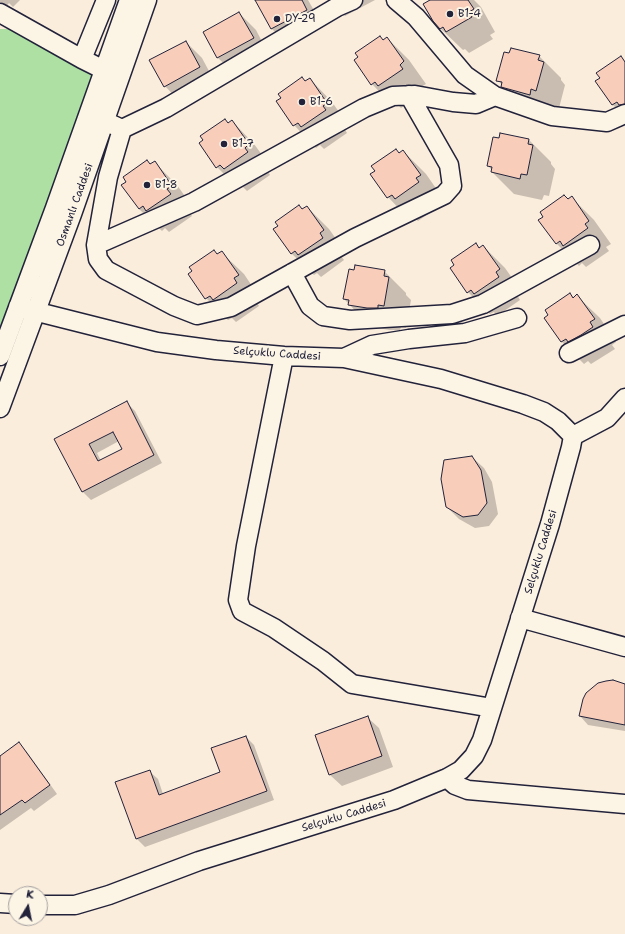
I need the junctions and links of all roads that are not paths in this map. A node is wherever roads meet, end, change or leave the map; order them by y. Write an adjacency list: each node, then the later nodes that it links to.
1 (3, 0): 7 (street)
2 (106, 0): 9 (street)
3 (129, 0): 10 (street, Osmanlı Caddesi)
4 (353, 0): 15 (street)
5 (396, 0): 12 (street)
6 (152, 1): 14 (street, Osmanlı Caddesi)
7 (0, 4)
8 (0, 13): 9 (street)
9 (82, 59): 10 (street)
10 (104, 70): 14 (street, Osmanlı Caddesi)
11 (409, 95): 12 (street); 16 (street); 18 (street)
12 (495, 96): 13 (street)
13 (625, 114)
14 (96, 119): 15 (street); 19 (street, Osmanlı Caddesi)
15 (122, 129): 16 (street)
16 (96, 245): 18 (street)
17 (590, 245): 18 (street)
18 (292, 274)
19 (26, 310): 23 (street, Osmanlı Caddesi); 24 (street, Selçuklu Caddesi); 27 (street, Osmanlı Caddesi)
20 (517, 318): 25 (street)
21 (625, 325): 22 (street)
22 (568, 353)
23 (0, 356)
24 (284, 356): 25 (street, Selçuklu Caddesi); 31 (street)
25 (344, 358): 28 (street, Selçuklu Caddesi)
26 (625, 398): 28 (street)
27 (0, 408)
28 (573, 436): 29 (street, Selçuklu Caddesi)
29 (520, 618): 30 (street); 31 (street, Selçuklu Caddesi)
30 (625, 647)
31 (492, 708): 32 (street, Selçuklu Caddesi)
32 (447, 778): 33 (street); 34 (street, Selçuklu Caddesi)
33 (625, 804)
34 (48, 905)

